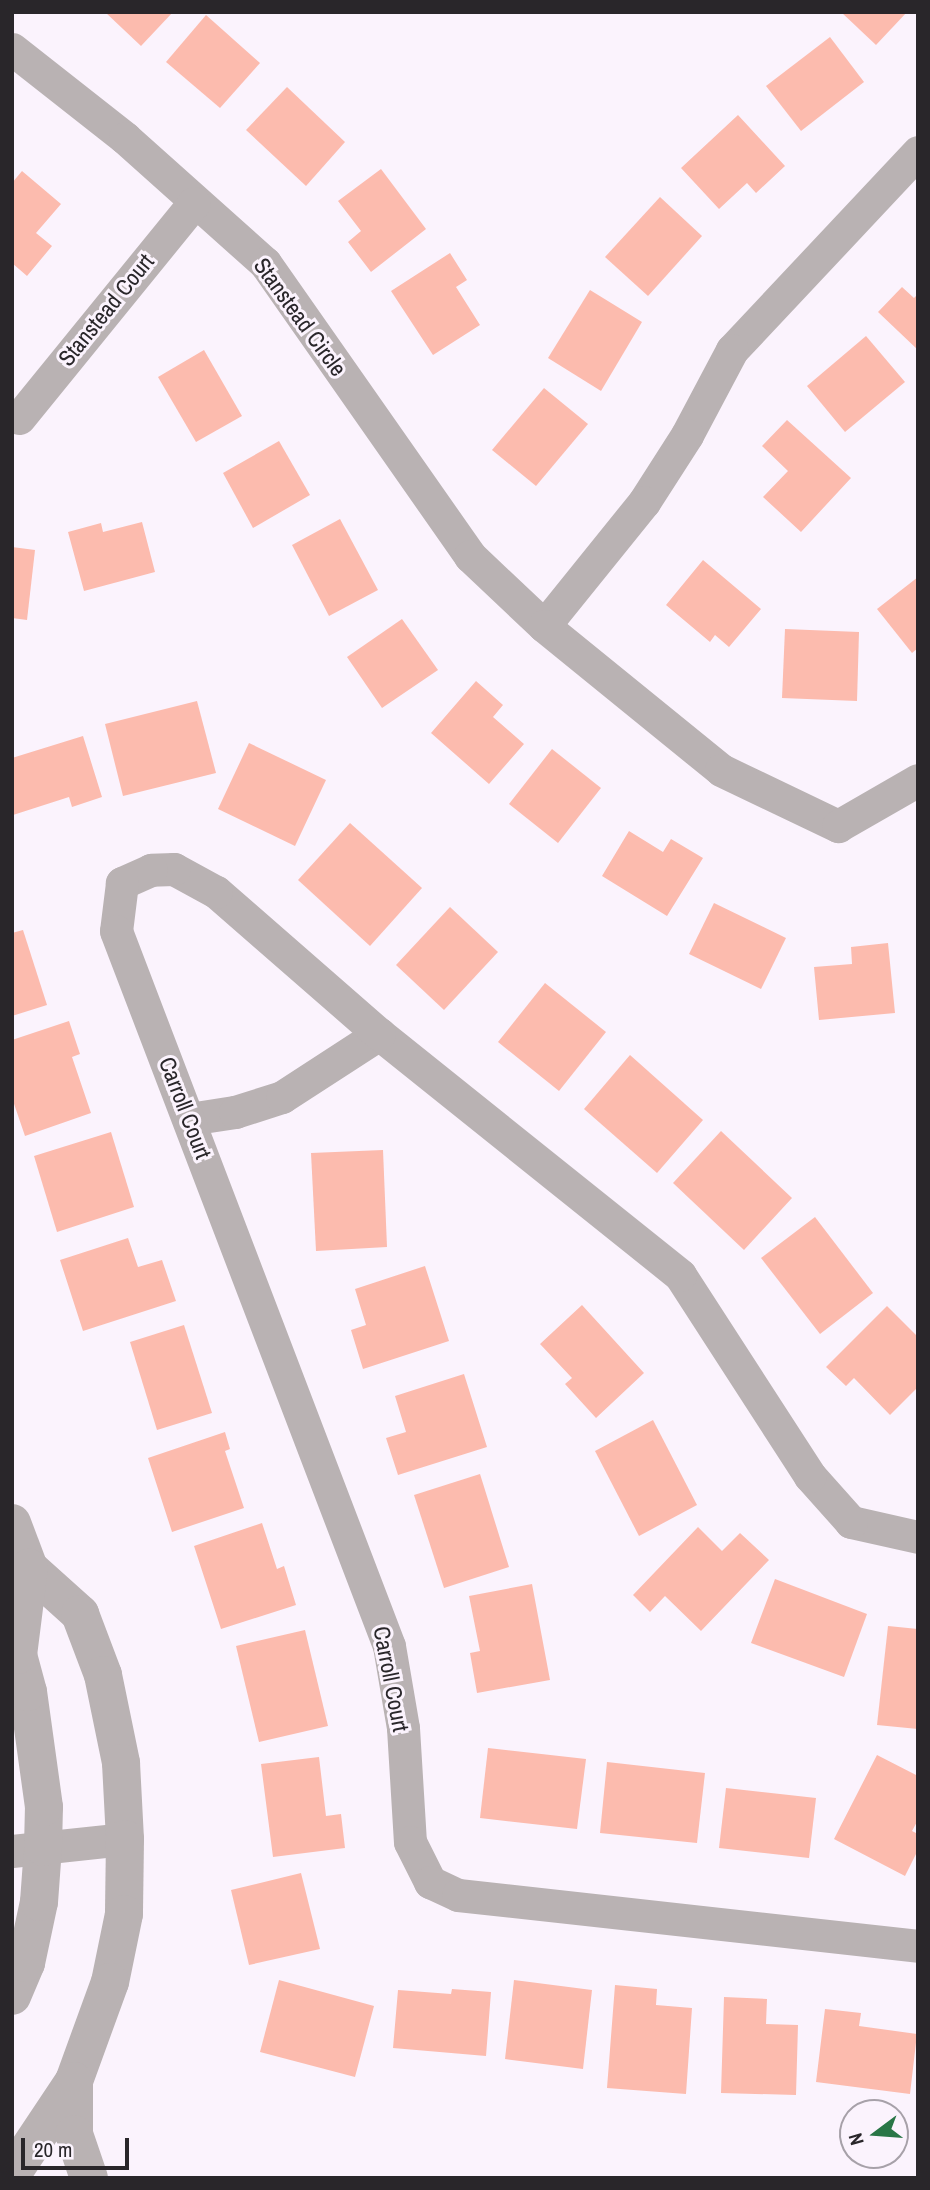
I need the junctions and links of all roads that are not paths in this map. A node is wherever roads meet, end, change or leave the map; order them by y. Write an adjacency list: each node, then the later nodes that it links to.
1 (12, 49): 3 (street, Stanstead Circle)
2 (918, 152): 5 (street)
3 (194, 203): 4 (street, Stanstead Court); 5 (street, Stanstead Circle)
4 (19, 418)
5 (544, 626): 6 (street, Stanstead Circle)
6 (918, 780)
7 (379, 1034): 8 (street); 8 (street, Carroll Court); 10 (street, Carroll Court)
8 (189, 1119): 14 (street, Carroll Court)
9 (12, 1523): 11 (street)
10 (918, 1537)
11 (29, 1568): 12 (street); 13 (street)
12 (125, 1839): 13 (street); 16 (street)
13 (28, 1849): 15 (street)
14 (918, 1945)
15 (12, 1996)
16 (74, 2081): 17 (street); 18 (street)
17 (12, 2174)
18 (89, 2178)

